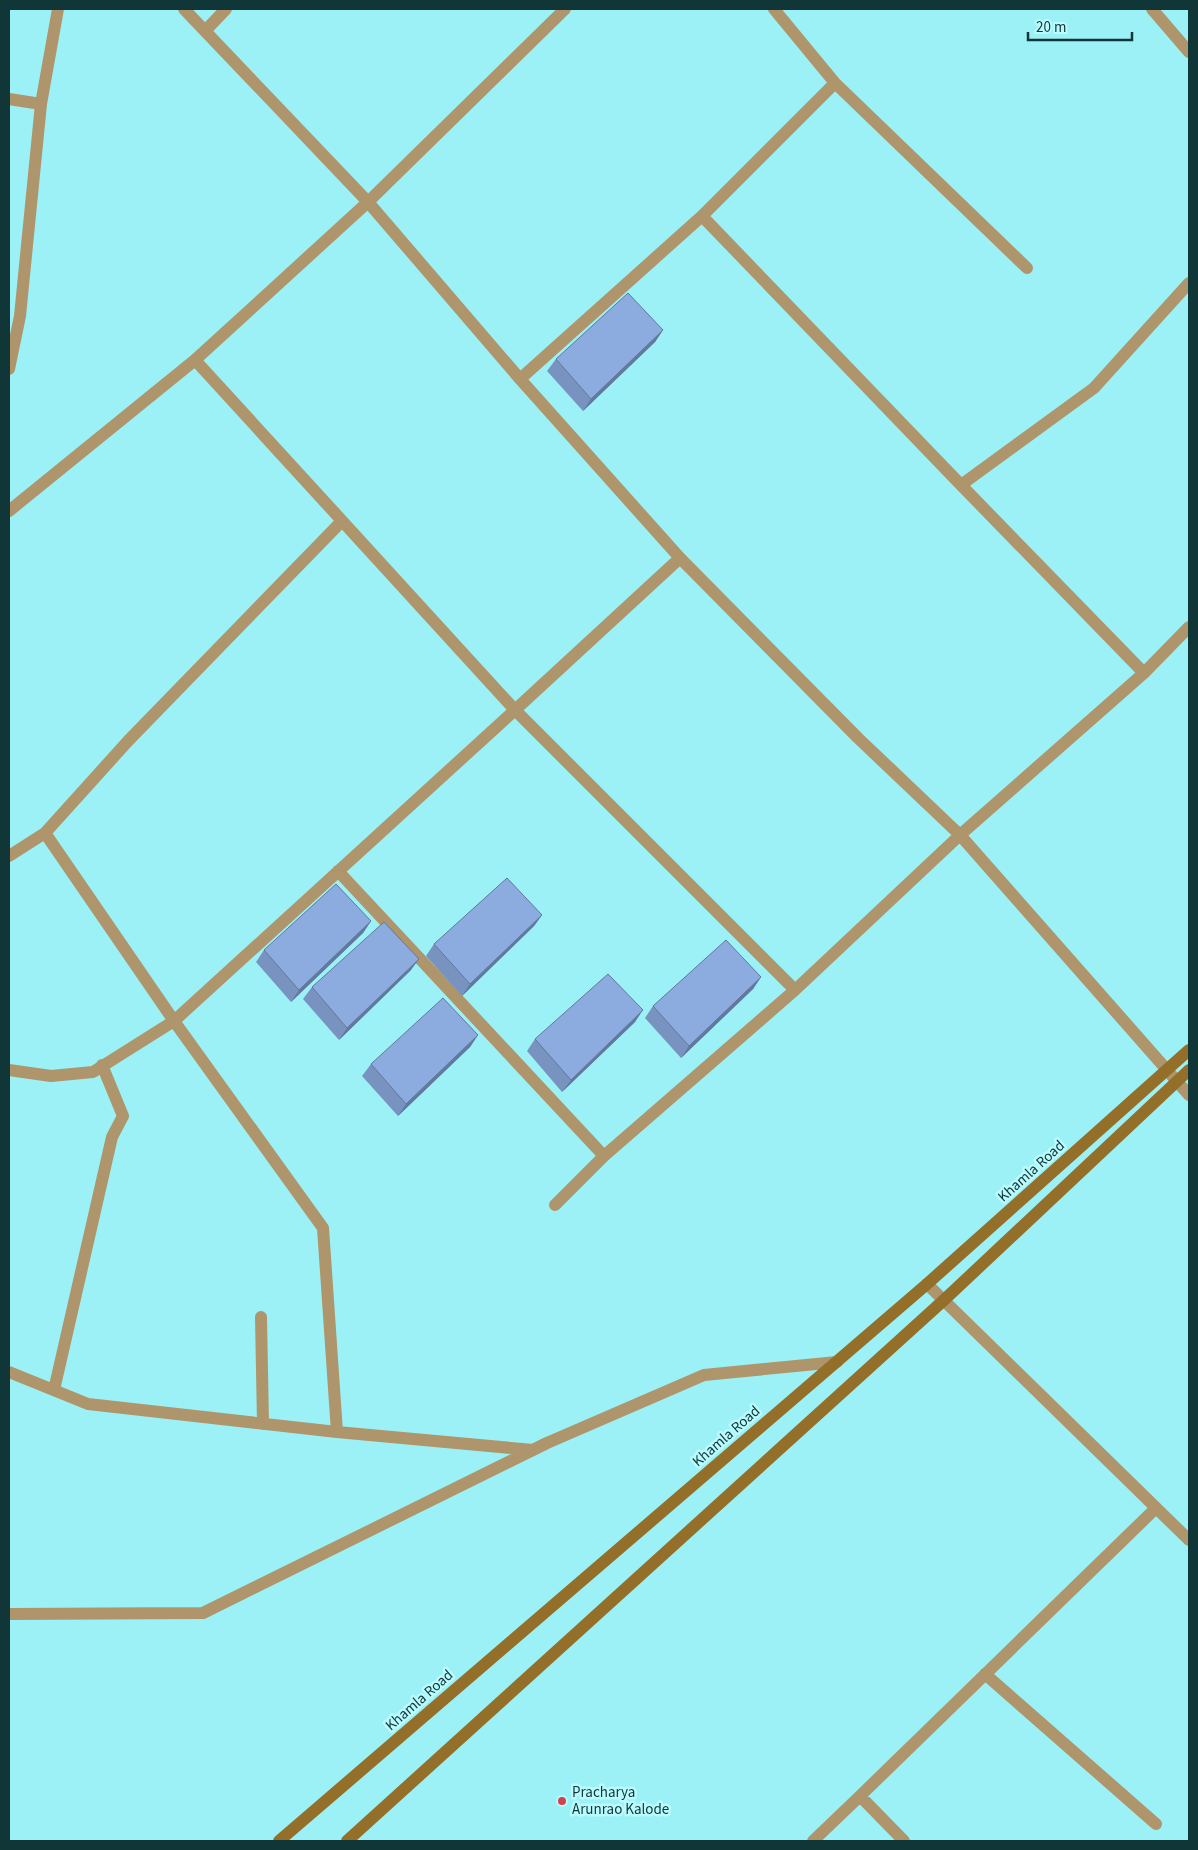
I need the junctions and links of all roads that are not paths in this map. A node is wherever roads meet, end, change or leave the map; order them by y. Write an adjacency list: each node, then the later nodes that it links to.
1 (58, 9): 11 (street)
2 (184, 9): 7 (street)
3 (226, 9): 7 (street)
4 (565, 9): 12 (street)
5 (774, 9): 9 (street)
6 (1152, 9): 8 (street)
7 (205, 30): 12 (street)
8 (1189, 52)
9 (835, 83): 13 (street); 14 (street)
10 (9, 99): 11 (street)
11 (41, 104): 16 (street)
12 (368, 202): 17 (street); 19 (street)
13 (702, 216): 19 (street); 20 (street)
14 (1027, 268)
15 (1189, 283): 20 (street)
16 (14, 315): 18 (street)
17 (195, 360): 21 (street); 22 (street)
18 (9, 369)
19 (520, 379): 23 (street)
20 (961, 485): 25 (street)
21 (9, 511)
22 (342, 521): 26 (street); 27 (street)
23 (680, 558): 26 (street); 28 (street)
24 (1189, 627): 25 (street)
25 (1144, 673): 28 (street)
26 (515, 710): 30 (street); 31 (street)
27 (45, 833): 29 (street); 32 (street)
28 (960, 835): 31 (street); 37 (street)
29 (9, 856)
30 (338, 871): 32 (street); 40 (street)
31 (795, 990): 40 (street)
32 (174, 1021): 34 (street); 49 (street)
33 (1189, 1050): 37 (street, Khamla Road)
34 (102, 1065): 35 (street); 47 (street)
35 (9, 1070)
36 (1189, 1070): 38 (street)
37 (1168, 1072): 38 (street); 42 (street, Khamla Road)
38 (1177, 1081): 39 (street); 43 (street)
39 (1189, 1095)
40 (604, 1156): 41 (street)
41 (555, 1205)
42 (928, 1284): 43 (street); 45 (street, Khamla Road)
43 (944, 1300): 51 (street); 58 (street)
44 (261, 1317): 48 (street)
45 (837, 1362): 50 (street); 57 (street, Khamla Road)
46 (9, 1372): 47 (street)
47 (54, 1390): 48 (street)
48 (263, 1424): 49 (street)
49 (337, 1432): 50 (street)
50 (533, 1450): 53 (street)
51 (1156, 1508): 52 (street); 54 (street)
52 (1189, 1540)
53 (9, 1614)
54 (985, 1674): 55 (street); 56 (street)
55 (860, 1796): 59 (street); 60 (street)
56 (1156, 1824)
57 (279, 1841)
58 (347, 1841)
59 (813, 1841)
60 (904, 1841)

